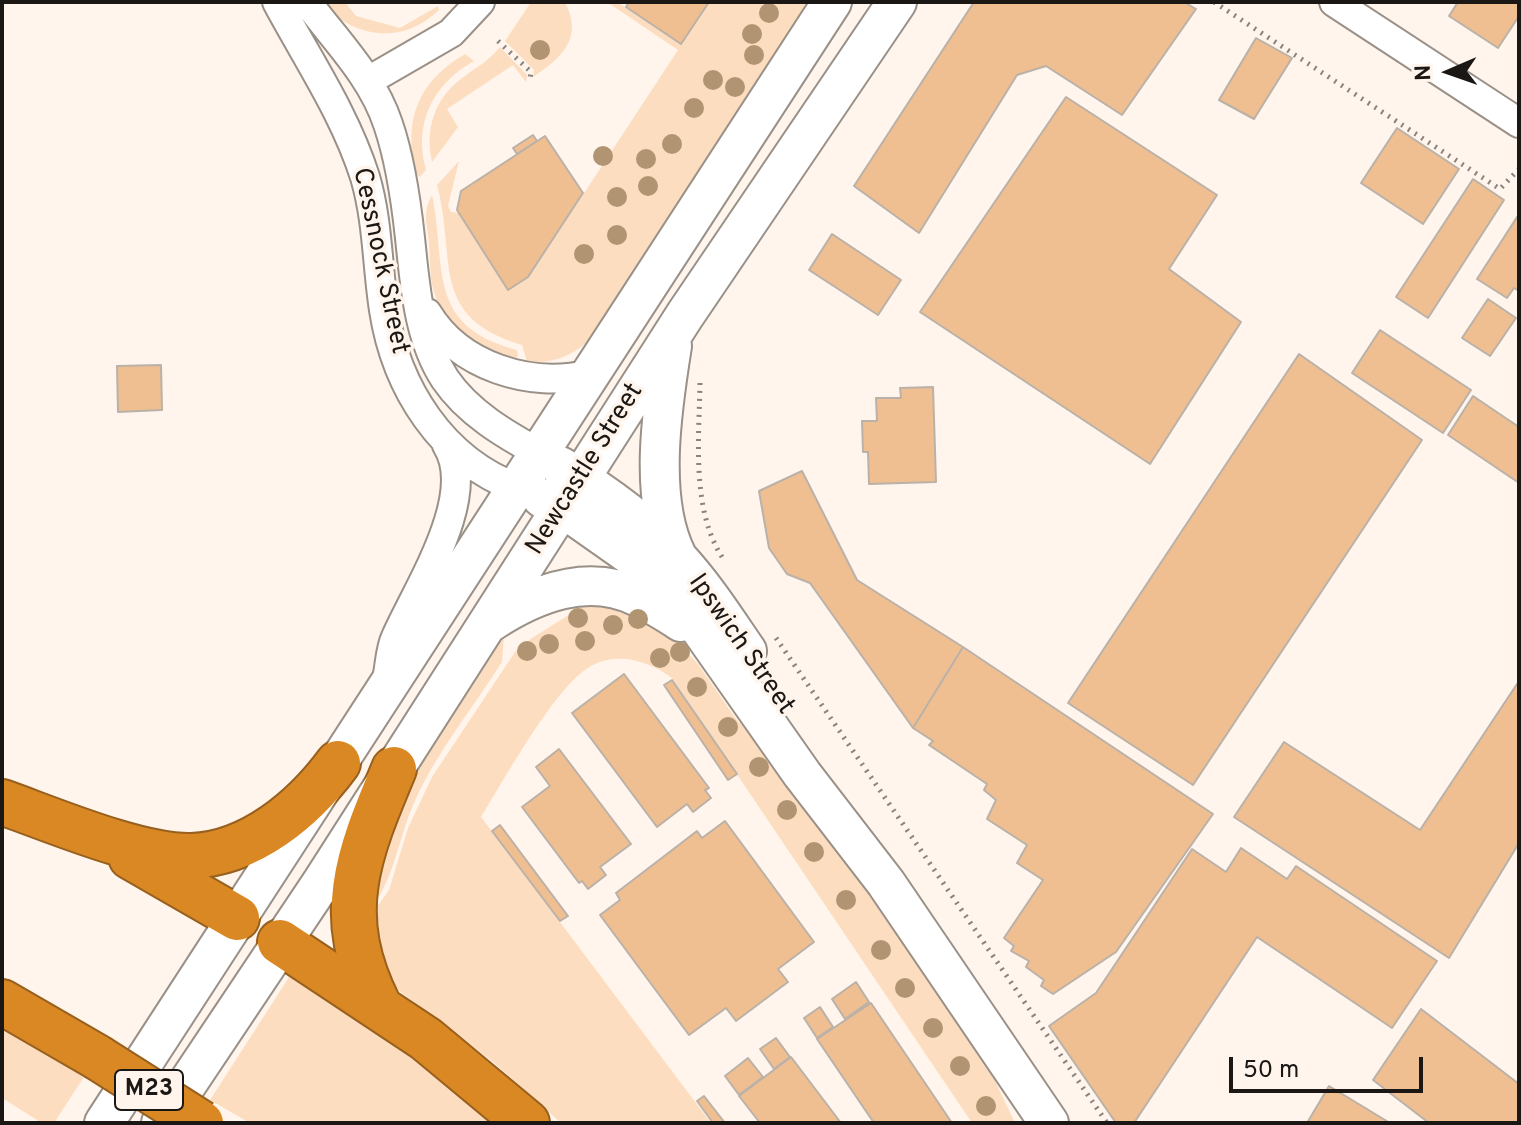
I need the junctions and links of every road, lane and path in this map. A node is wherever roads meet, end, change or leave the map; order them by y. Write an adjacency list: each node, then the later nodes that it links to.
1 (277, 2): 17 (street, Cessnock Street)
2 (307, 2): 10 (street, Cessnock Street)
3 (480, 2): 10 (street)
4 (832, 2): 15 (main road, Newcastle Street)
5 (897, 2): 14 (main road, Newcastle Street)
6 (1214, 2): 12 (path)
7 (1334, 2): 11 (street)
8 (498, 41): 9 (path)
9 (530, 79)
10 (368, 81): 13 (street, Cessnock Street)
11 (1519, 123)
12 (1519, 169)
13 (416, 295): 15 (street); 18 (street, Cessnock Street)
14 (674, 331): 20 (main road, Newcastle Street); 21 (main road)
15 (590, 374): 18 (main road, Newcastle Street)
16 (701, 381): 22 (path)
17 (440, 436): 19 (street, Cessnock Street); 26 (street)
18 (541, 454): 19 (main road, Newcastle Street); 20 (main road, Ipswich Street)
19 (517, 488): 20 (main road, Ipswich Street); 26 (main road, Newcastle Street)
20 (572, 494): 21 (main road, Ipswich Street); 23 (main road, Newcastle Street); 25 (main road, Ipswich Street)
21 (677, 556): 31 (main road, Ipswich Street)
22 (729, 567)
23 (486, 626): 25 (main road); 28 (main road, Newcastle Street)
24 (772, 632): 41 (path)
25 (705, 635): 31 (main road, Ipswich Street)
26 (386, 688): 27 (main road, Newcastle Street)
27 (338, 763): 30 (highway); 32 (main road, Newcastle Street)
28 (394, 769): 33 (main road, Newcastle Street); 35 (highway)
29 (2, 802): 30 (highway)
30 (87, 832): 32 (highway)
31 (886, 883): 40 (main road, Ipswich Street)
32 (237, 918): 33 (main road); 36 (main road, Newcastle Street)
33 (280, 942): 35 (highway); 37 (main road, Newcastle Street)
34 (2, 1002): 38 (highway, M23, bridge)
35 (379, 1006): 39 (highway)
36 (104, 1123)
37 (161, 1123)
38 (201, 1123)
39 (527, 1123)
40 (1049, 1123)
41 (1107, 1123)

